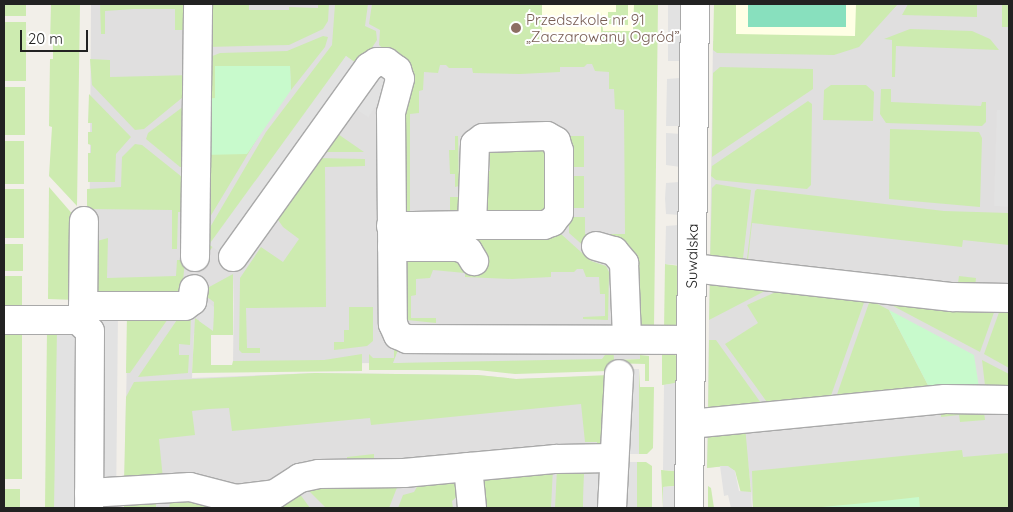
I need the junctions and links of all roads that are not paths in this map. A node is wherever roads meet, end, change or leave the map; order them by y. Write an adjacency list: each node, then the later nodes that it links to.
1 (198, 4): 8 (street)
2 (695, 4): 10 (street, Suwalska)
3 (84, 221): 13 (street)
4 (472, 225): 5 (street)
5 (391, 236): 7 (street); 9 (street); 15 (street)
6 (596, 246): 15 (street)
7 (233, 257)
8 (195, 258)
9 (474, 261)
10 (692, 268): 12 (street); 16 (street, Suwalska)
11 (194, 289): 13 (street)
12 (1009, 298)
13 (80, 313): 14 (street); 23 (street)
14 (4, 320)
15 (627, 338): 16 (street)
16 (691, 340): 19 (street, Suwalska)
17 (619, 374): 20 (street)
18 (1009, 400): 19 (street)
19 (690, 424): 27 (street, Suwalska)
20 (613, 458): 21 (street); 26 (street)
21 (468, 467): 24 (street); 25 (street)
22 (168, 498): 23 (street); 24 (street)
23 (89, 500)
24 (236, 504)
25 (472, 508)
26 (612, 508)
27 (689, 508)

